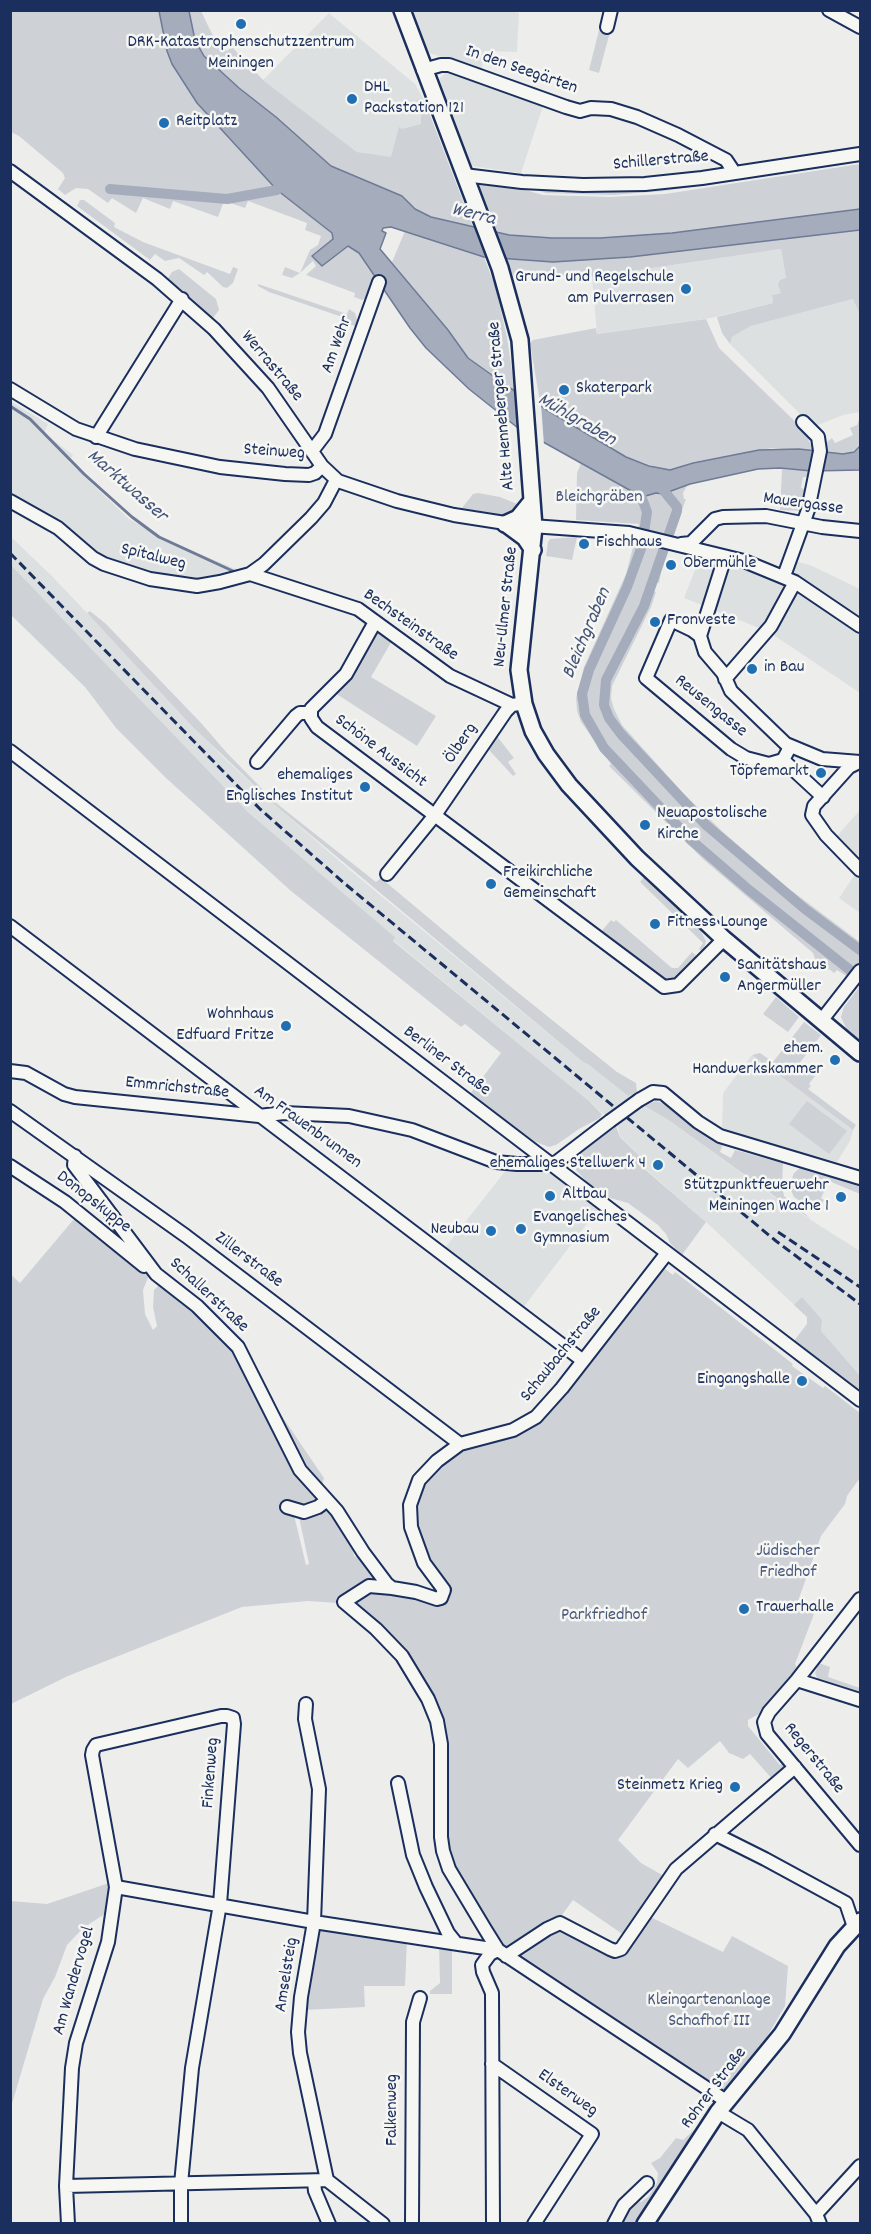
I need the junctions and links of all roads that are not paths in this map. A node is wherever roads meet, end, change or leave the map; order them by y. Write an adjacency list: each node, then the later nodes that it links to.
1 (402, 10): 6 (main road, Alte Henneberger Straße)
2 (611, 10): 4 (street)
3 (829, 10): 5 (street)
4 (607, 27)
5 (861, 27)
6 (423, 70): 9 (street, In den Seegärten); 10 (main road, Alte Henneberger Straße)
7 (861, 154): 9 (street, Schillerstraße)
8 (10, 171): 12 (street, Werrastraße)
9 (734, 172): 10 (street, Schillerstraße)
10 (466, 181): 20 (main road, Alte Henneberger Straße)
11 (379, 282): 16 (street, Am Wehr)
12 (182, 300): 15 (street); 16 (street, Werrastraße)
13 (10, 389): 15 (street, Steinweg)
14 (803, 422): 22 (street)
15 (96, 437): 17 (street, Steinweg)
16 (312, 451): 17 (street, Werrastraße)
17 (322, 466): 18 (street, Steinweg)
18 (336, 480): 21 (street, Steinweg); 28 (street, Spitalweg)
19 (10, 501): 28 (street, Spitalweg)
20 (531, 502): 21 (main road); 23 (main road, Alte Henneberger Straße)
21 (505, 524): 23 (street, Steinweg); 26 (main road)
22 (804, 524): 24 (street, Mauergasse); 25 (street, Mauergasse); 29 (street)
23 (534, 527): 25 (street, Steinweg); 26 (main road, Neu-Ulmer Straße)
24 (861, 531)
25 (675, 543): 27 (street, Steinweg)
26 (534, 550): 34 (main road, Neu-Ulmer Straße)
27 (725, 557): 29 (street, Steinweg); 32 (street)
28 (250, 574): 30 (street, Bechsteinstraße)
29 (790, 579): 31 (street, Steinweg); 33 (street)
30 (375, 622): 34 (street, Bechsteinstraße); 35 (street, Schöne Aussicht)
31 (861, 626)
32 (700, 636): 33 (street); 38 (street, Reusengasse)
33 (724, 679): 36 (street)
34 (518, 704): 42 (street, Ölberg); 46 (main road, Neu-Ulmer Straße)
35 (310, 713): 39 (street, Schöne Aussicht); 42 (street, Schöne Aussicht)
36 (790, 747): 38 (street); 40 (street)
37 (10, 751): 54 (street, Berliner Straße)
38 (783, 760): 41 (street)
39 (257, 762)
40 (859, 763): 41 (street)
41 (823, 797): 43 (street)
42 (435, 815): 44 (street); 46 (street, Schöne Aussicht)
43 (861, 870)
44 (387, 874)
45 (10, 926): 52 (street, Am Frauenbrunnen)
46 (724, 939): 48 (main road, Neu-Ulmer Straße)
47 (861, 971): 48 (street)
48 (821, 1021): 49 (main road, Neu-Ulmer Straße)
49 (861, 1053)
50 (10, 1071): 52 (street, Emmrichstraße)
51 (10, 1111): 53 (street, Zillerstraße)
52 (259, 1116): 54 (street, Emmrichstraße); 59 (street, Am Frauenbrunnen)
53 (75, 1156): 58 (street, Schallerstraße); 61 (street, Zillerstraße)
54 (554, 1164): 56 (street, bridge); 57 (street, Berliner Straße)
55 (10, 1166): 58 (street, Donopskuppe)
56 (861, 1178)
57 (667, 1253): 59 (street, Schaubachstraße); 60 (street, Berliner Straße)
58 (152, 1269): 62 (street, Schallerstraße)
59 (582, 1360): 61 (street, Schaubachstraße)
60 (861, 1400)
61 (459, 1444): 64 (street)
62 (326, 1501): 63 (street); 64 (street, Schallerstraße)
63 (287, 1507)
64 (392, 1588): 79 (street)
65 (861, 1599): 66 (street)
66 (797, 1680): 67 (street); 70 (street, Regerstraße)
67 (861, 1700)
68 (306, 1704): 76 (street, Amselsteig)
69 (93, 1750): 74 (street, Am Wandervogel); 75 (street, Finkenweg)
70 (795, 1767): 72 (street); 73 (street, Regerstraße)
71 (399, 1783): 78 (street)
72 (715, 1834): 77 (street); 79 (street)
73 (861, 1845)
74 (116, 1887): 75 (street); 87 (street, Am Wandervogel)
75 (220, 1904): 76 (street); 86 (street, Finkenweg)
76 (314, 1922): 78 (street); 84 (street, Amselsteig)
77 (857, 1924): 82 (main road, Rohrer Straße)
78 (456, 1943): 79 (street)
79 (502, 1953): 81 (street); 82 (street)
80 (420, 1998): 93 (street, Falkenweg)
81 (492, 2064): 94 (street); 95 (street, Elsterweg)
82 (722, 2107): 88 (street); 97 (main road, Rohrer Straße)
83 (861, 2166): 88 (street)
84 (321, 2181): 86 (street); 91 (street, Amselsteig); 92 (street)
85 (647, 2183): 96 (street)
86 (182, 2184): 87 (street); 90 (street, Finkenweg)
87 (66, 2186): 89 (street, Am Wandervogel)
88 (818, 2219)
89 (68, 2223)
90 (181, 2223)
91 (329, 2223)
92 (383, 2223)
93 (412, 2223)
94 (493, 2223)
95 (534, 2223)
96 (614, 2223)
97 (645, 2223)

